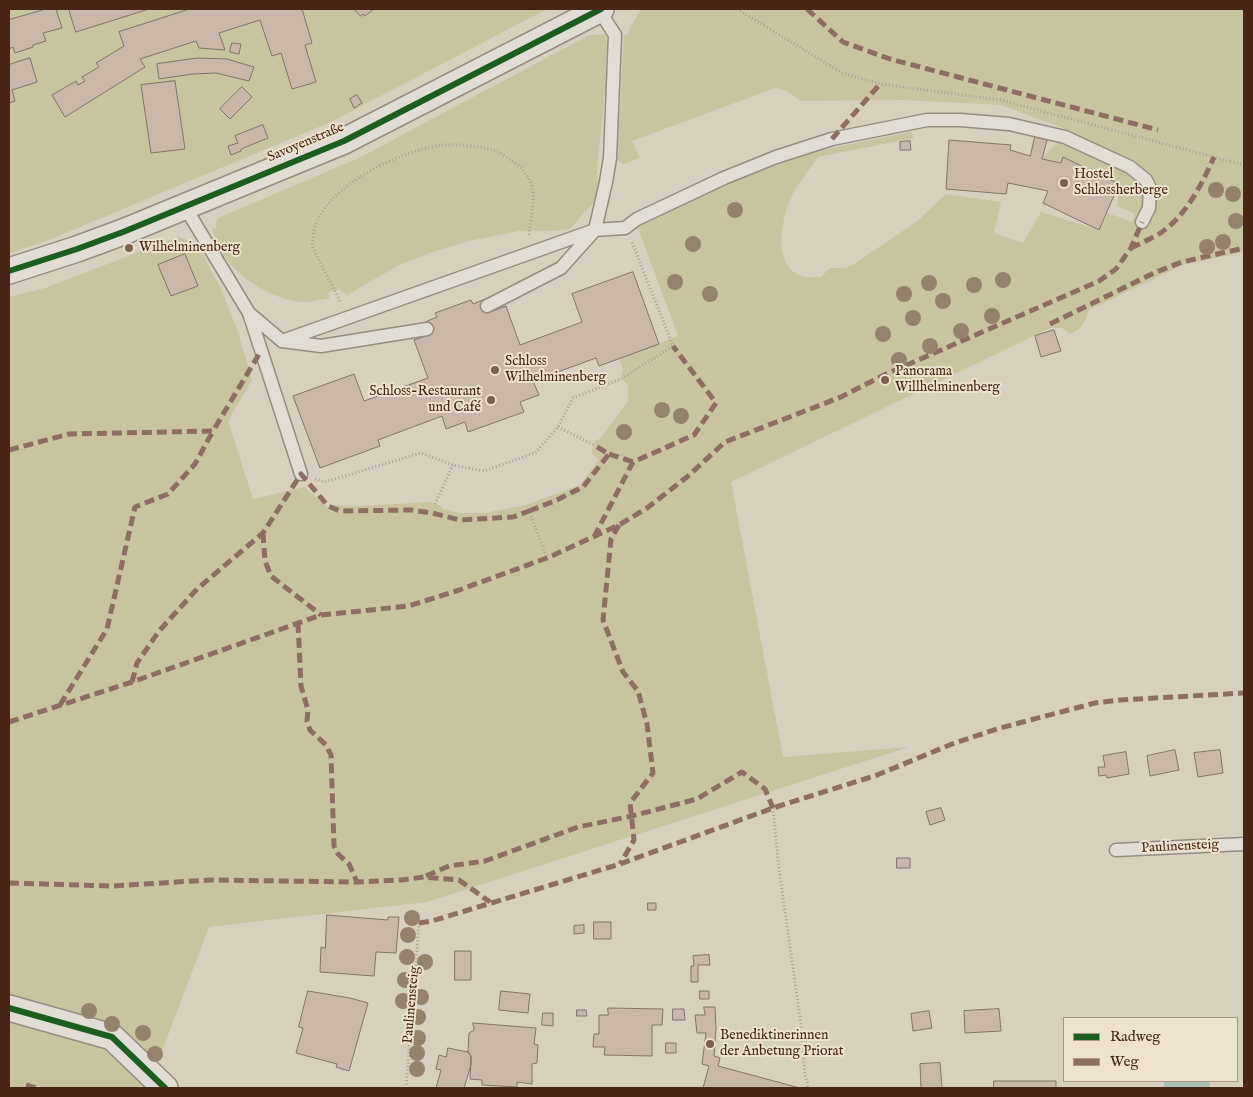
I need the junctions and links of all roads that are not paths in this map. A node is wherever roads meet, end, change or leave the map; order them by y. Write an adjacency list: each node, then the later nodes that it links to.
1 (600, 9): 2 (street, Savoyenstraße); 4 (lane)
2 (185, 207): 5 (street, Savoyenstraße); 7 (lane)
3 (1142, 222): 4 (lane)
4 (595, 230): 6 (lane); 9 (lane)
5 (9, 272)
6 (487, 306)
7 (249, 313): 9 (lane); 10 (lane)
8 (427, 329): 9 (lane)
9 (282, 342)
10 (301, 474)
11 (1244, 844): 12 (lane, Paulinensteig)
12 (1116, 850)
13 (9, 1008): 14 (street)
14 (165, 1088)

